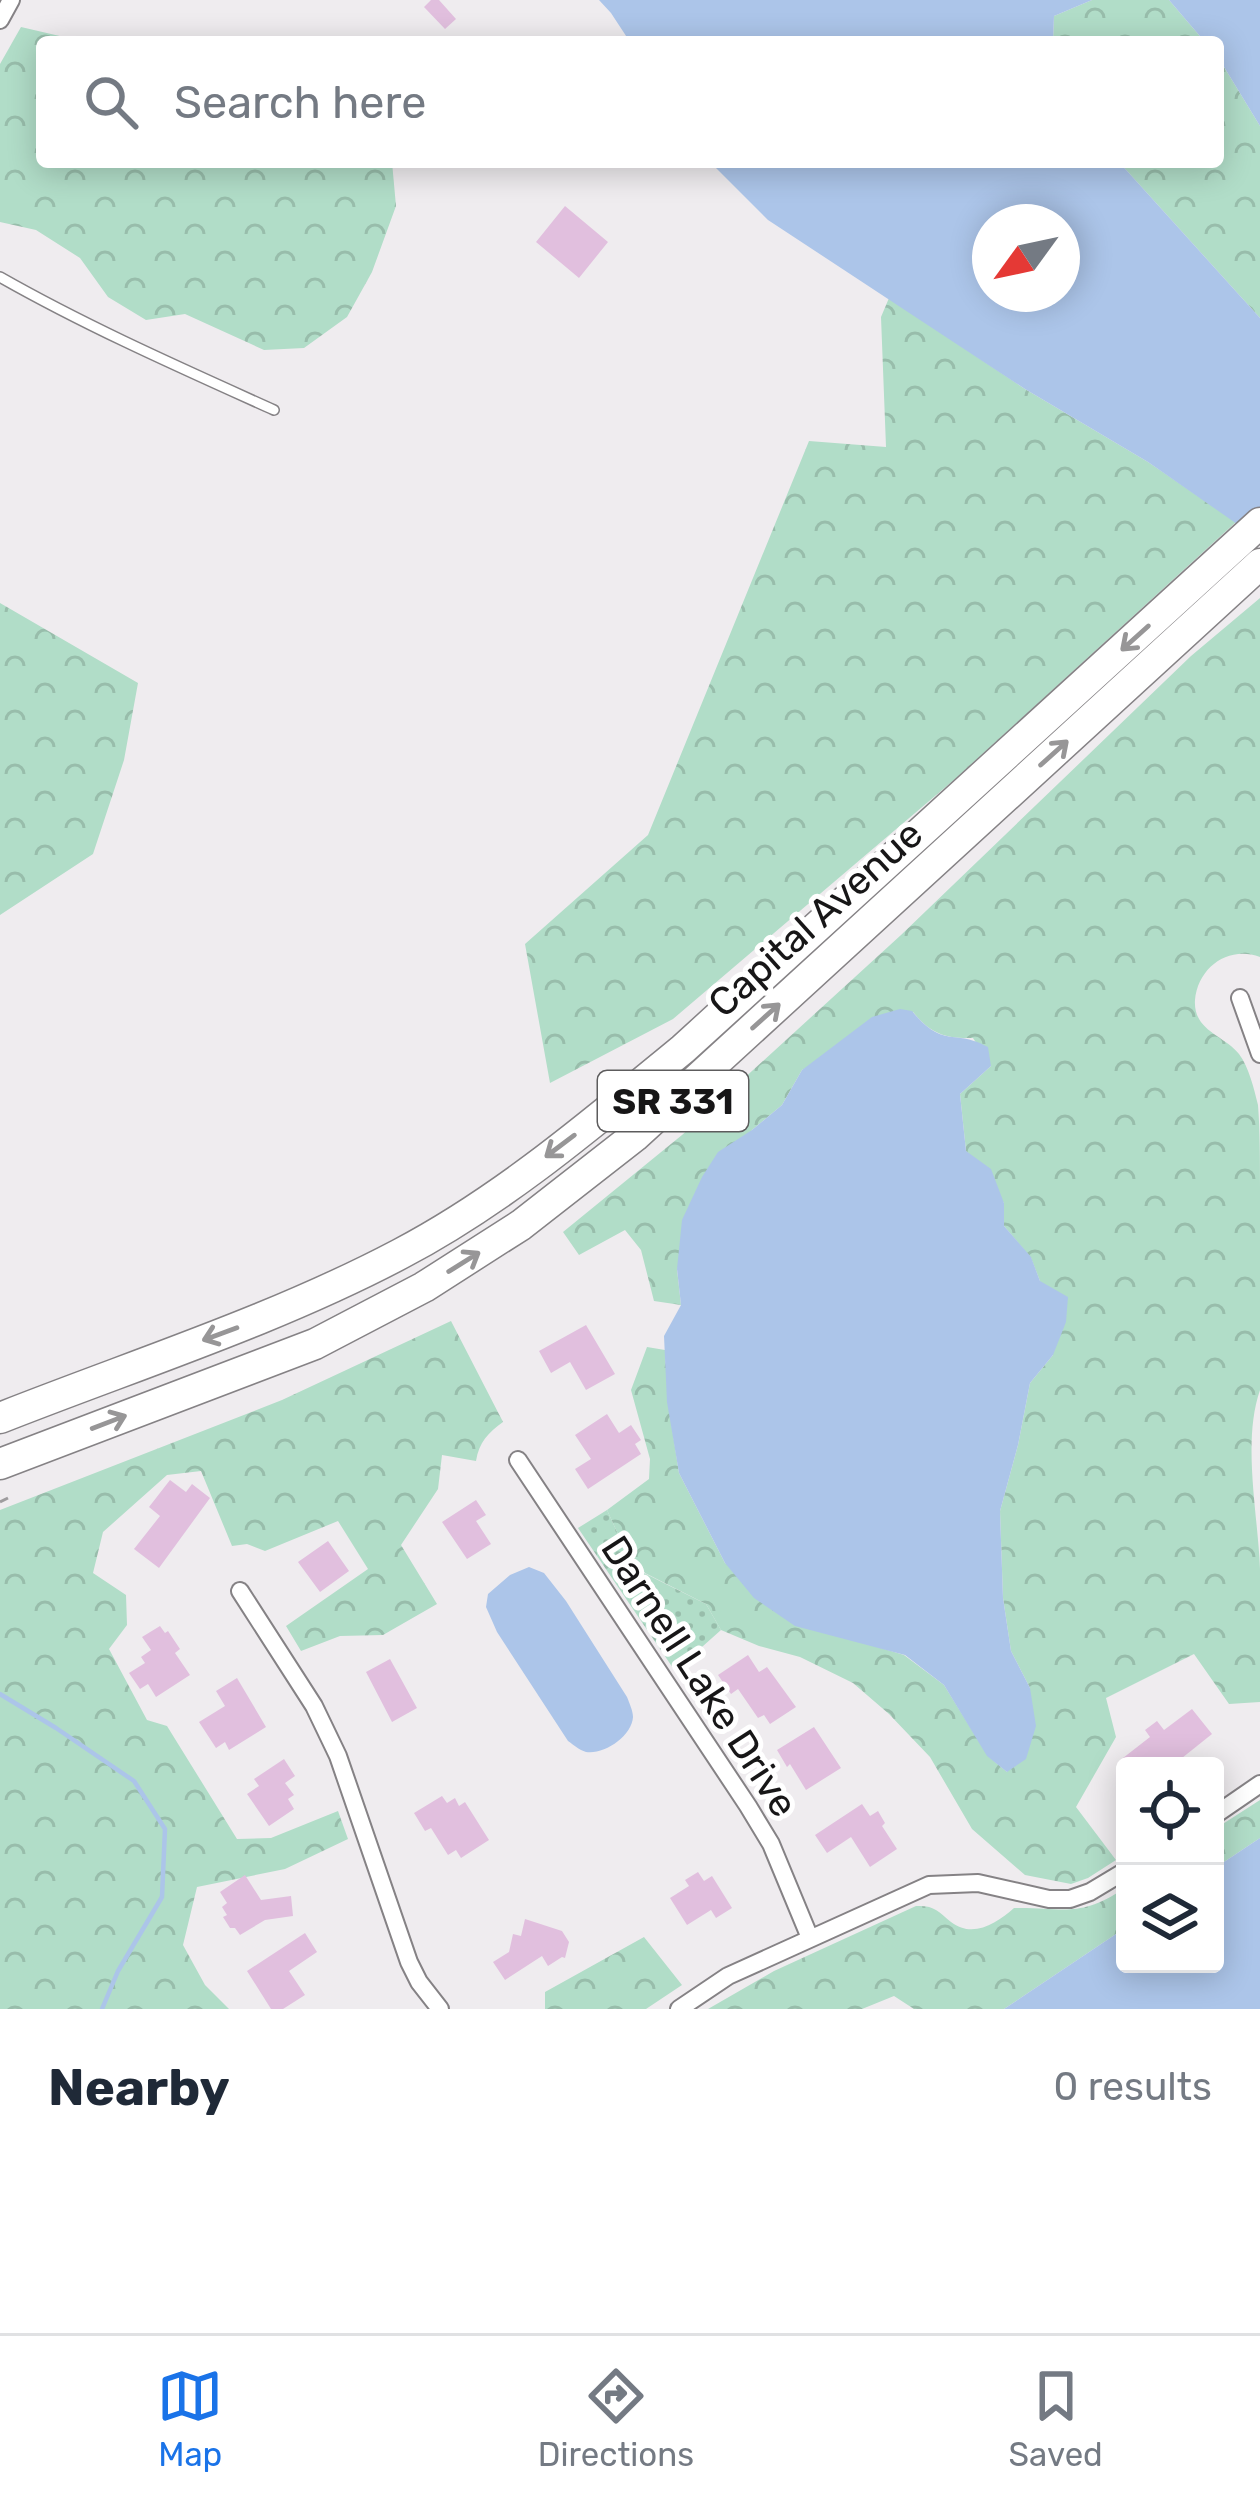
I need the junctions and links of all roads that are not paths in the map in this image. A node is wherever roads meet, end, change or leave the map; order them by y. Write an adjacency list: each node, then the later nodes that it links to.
1 (10, 0): 2 (street)
2 (0, 20)
3 (0, 277): 4 (lane)
4 (274, 410)
5 (1260, 524): 6 (highway, Capital Avenue / SR 331)
6 (1241, 568): 9 (highway, Capital Avenue / SR 331, one-way to 9); 11 (highway, Capital Avenue / SR 331, one-way to 6)
7 (1240, 998): 8 (street)
8 (1260, 1054)
9 (0, 1418)
10 (518, 1460): 16 (street, Darnell Lake Drive)
11 (0, 1464)
12 (240, 1592): 17 (street)
13 (1260, 1784): 14 (street)
14 (1224, 1808)
15 (1116, 1876): 16 (street)
16 (811, 1938): 18 (street)
17 (440, 2009)
18 (679, 2009)

